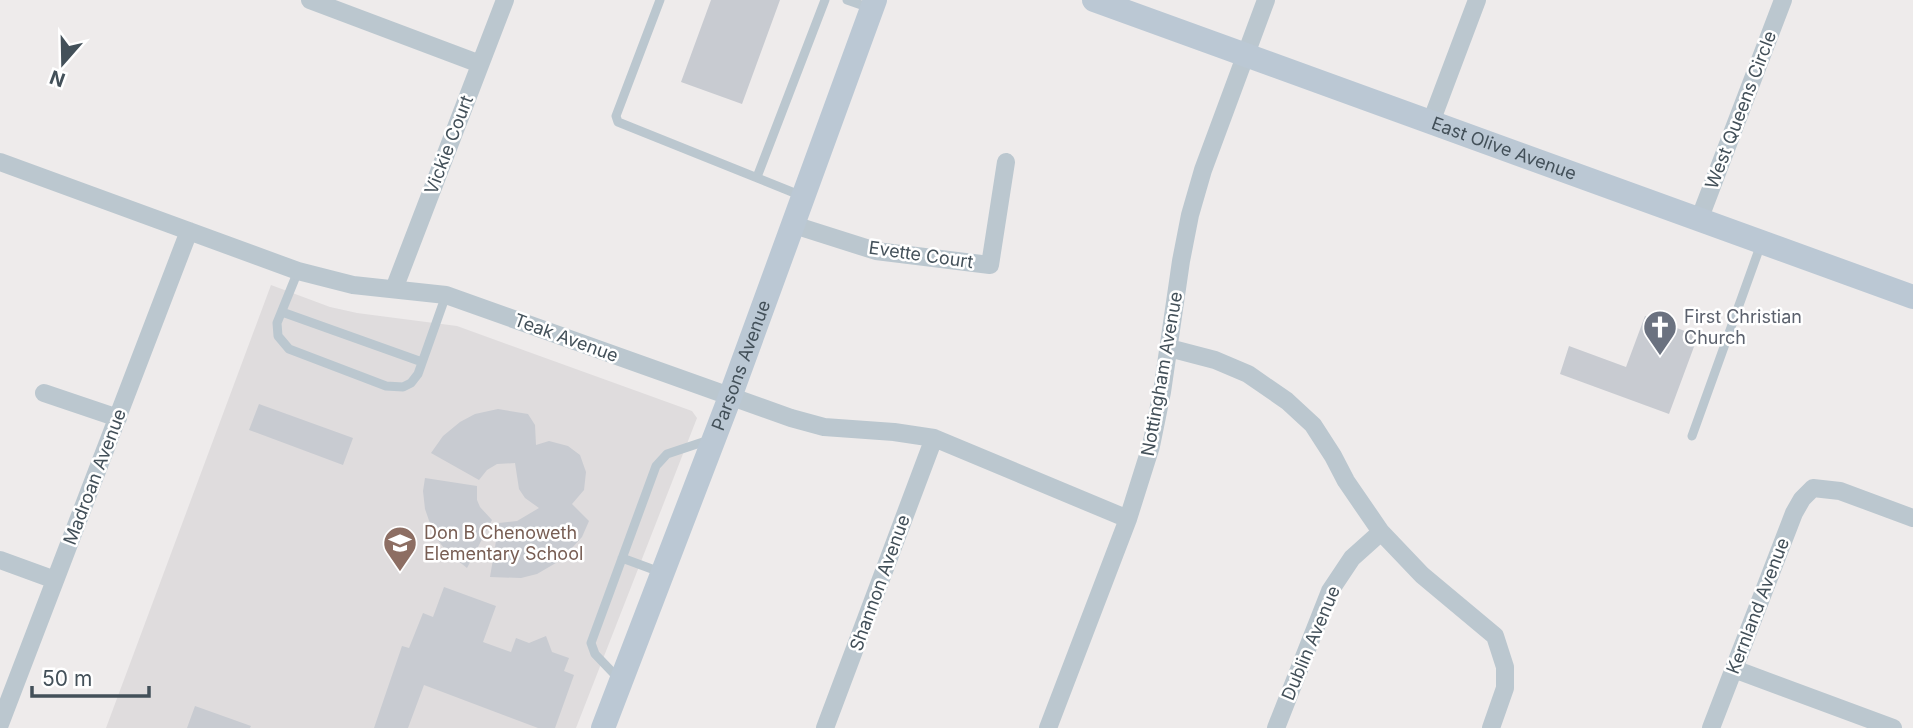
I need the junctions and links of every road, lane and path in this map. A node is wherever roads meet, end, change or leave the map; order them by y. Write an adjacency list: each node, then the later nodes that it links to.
1 (310, 0): 12 (street)
2 (505, 0): 12 (street, Vickie Court)
3 (660, 0): 16 (lane)
4 (825, 0): 16 (lane)
5 (847, 0): 10 (lane)
6 (1094, 0): 11 (main road, East Olive Avenue)
7 (1266, 0): 11 (street, Nottingham Avenue)
8 (1478, 0): 13 (street)
9 (1783, 0): 18 (street, West Queens Circle)
10 (873, 4): 17 (main road, Parsons Avenue)
11 (1246, 55): 13 (main road, East Olive Avenue); 27 (street, Nottingham Avenue)
12 (480, 64): 23 (street, Vickie Court)
13 (1431, 121): 18 (main road, East Olive Avenue)
14 (0, 162): 20 (street, Teak Avenue)
15 (1006, 162): 19 (street, Evette Court)
16 (757, 177): 17 (lane)
17 (804, 196): 19 (main road, Parsons Avenue)
18 (1699, 220): 21 (main road, East Olive Avenue)
19 (794, 225): 30 (main road, Parsons Avenue)
20 (189, 230): 22 (street, Teak Avenue); 31 (street, Madroan Avenue)
21 (1762, 243): 25 (main road, East Olive Avenue); 32 (lane)
22 (298, 271): 23 (street, Teak Avenue); 26 (lane)
23 (394, 289): 24 (street, Teak Avenue)
24 (446, 295): 28 (lane); 30 (street, Teak Avenue)
25 (1913, 297)
26 (282, 312): 28 (lane); 28 (lane)
27 (1169, 348): 35 (street, Nottingham Avenue); 37 (street)
28 (422, 362)
29 (44, 393): 31 (street)
30 (730, 397): 33 (main road, Parsons Avenue); 34 (street, Teak Avenue)
31 (118, 418): 41 (street, Madroan Avenue)
32 (1692, 436)
33 (714, 438): 38 (lane); 40 (main road, Parsons Avenue)
34 (934, 438): 35 (street, Teak Avenue); 46 (street, Shannon Avenue)
35 (1128, 519): 47 (street, Nottingham Avenue)
36 (1913, 519): 42 (street, Kernland Avenue)
37 (1381, 532): 48 (street, Dublin Avenue); 49 (street)
38 (622, 558): 40 (lane); 43 (lane)
39 (0, 560): 41 (street)
40 (662, 573): 43 (main road, Parsons Avenue)
41 (55, 580): 44 (street, Madroan Avenue)
42 (1734, 669): 50 (street, Kernland Avenue); 51 (street)
43 (620, 680): 45 (main road, Parsons Avenue)
44 (0, 724)
45 (603, 728)
46 (825, 728)
47 (1048, 728)
48 (1276, 728)
49 (1491, 728)
50 (1711, 728)
51 (1893, 728)

